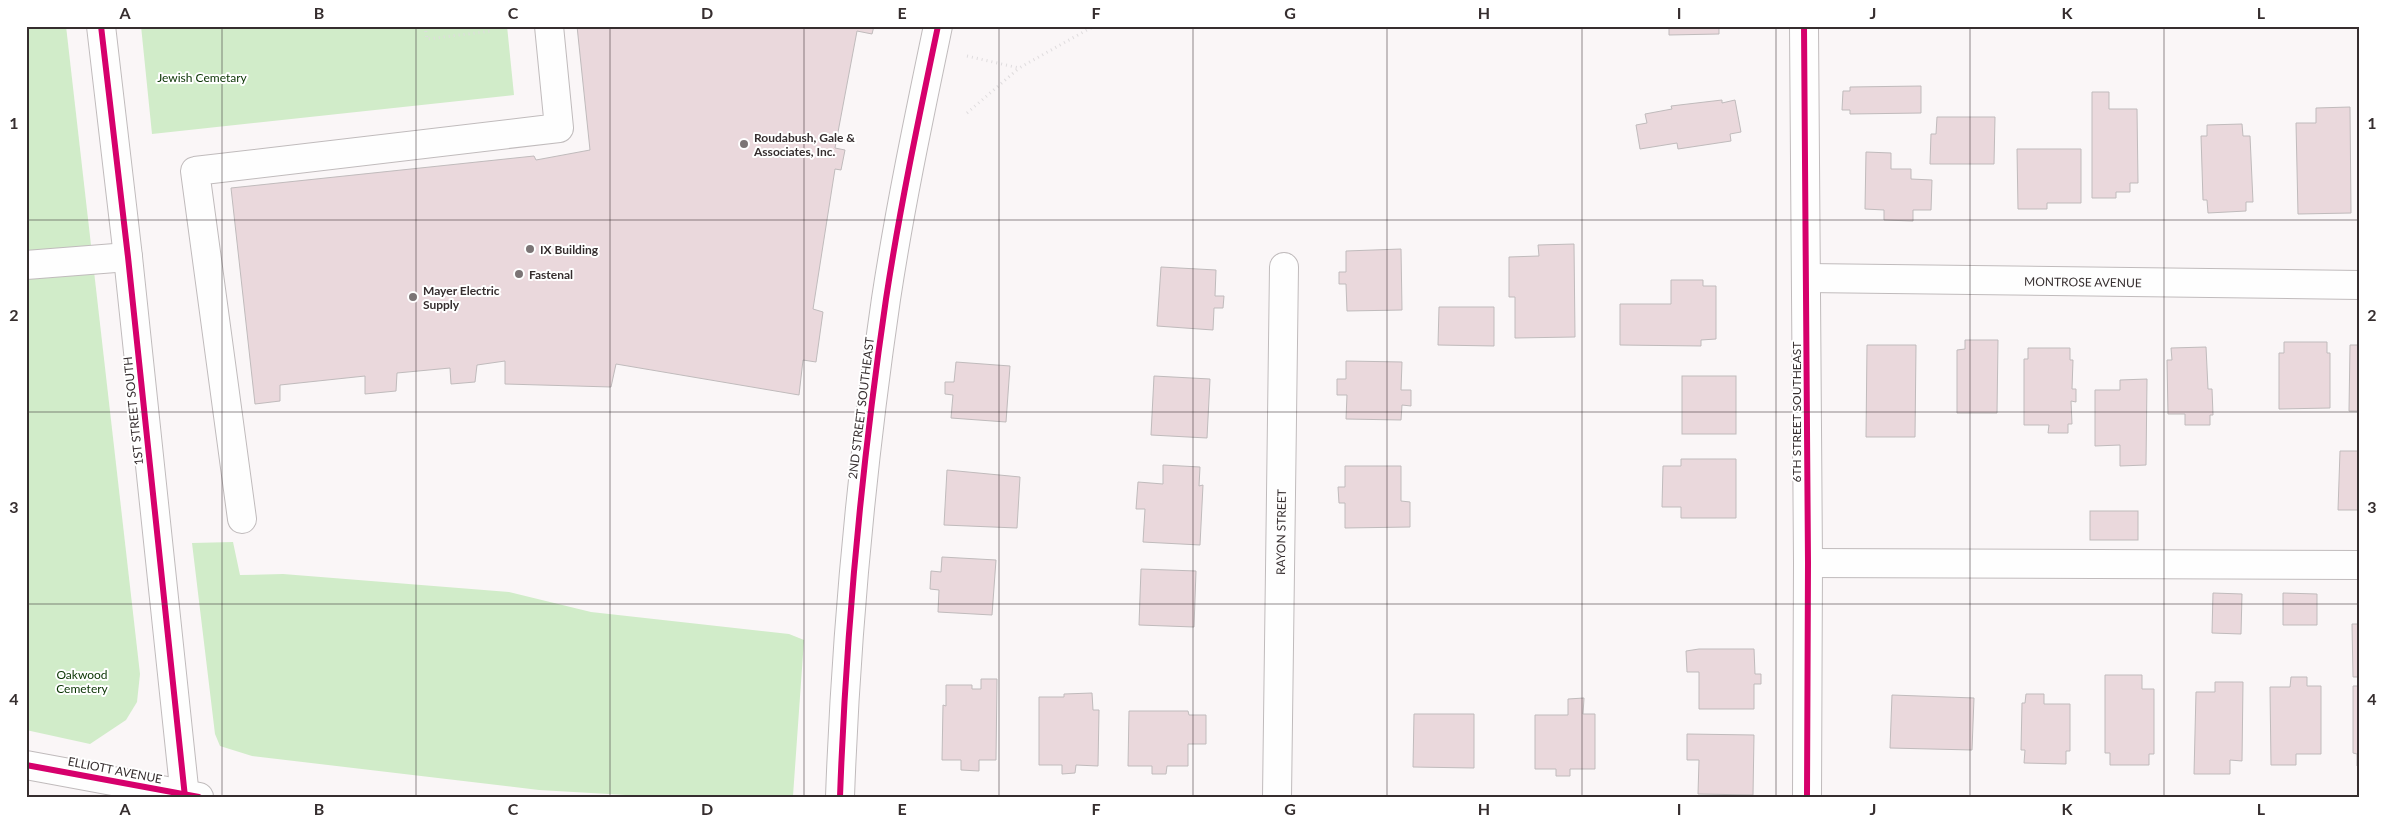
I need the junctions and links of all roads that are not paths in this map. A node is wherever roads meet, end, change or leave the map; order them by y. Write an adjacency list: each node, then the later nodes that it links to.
1 (101, 26): 5 (street, 1ST STREET SOUTH)
2 (549, 26): 10 (street)
3 (938, 26): 15 (street, 2ND STREET SOUTHEAST)
4 (1804, 26): 8 (street, 6TH STREET SOUTHEAST)
5 (128, 257): 6 (street); 14 (street, 1ST STREET SOUTH)
6 (26, 265)
7 (1284, 267): 16 (street, RAYON STREET)
8 (1807, 278): 9 (street, MONTROSE AVENUE); 11 (street, 6TH STREET SOUTHEAST)
9 (2360, 284)
10 (242, 519)
11 (1808, 563): 12 (street); 17 (street, 6TH STREET SOUTHEAST)
12 (2360, 565)
13 (26, 765): 14 (street, ELLIOTT AVENUE)
14 (189, 796)
15 (840, 797)
16 (1277, 797)
17 (1807, 797)

